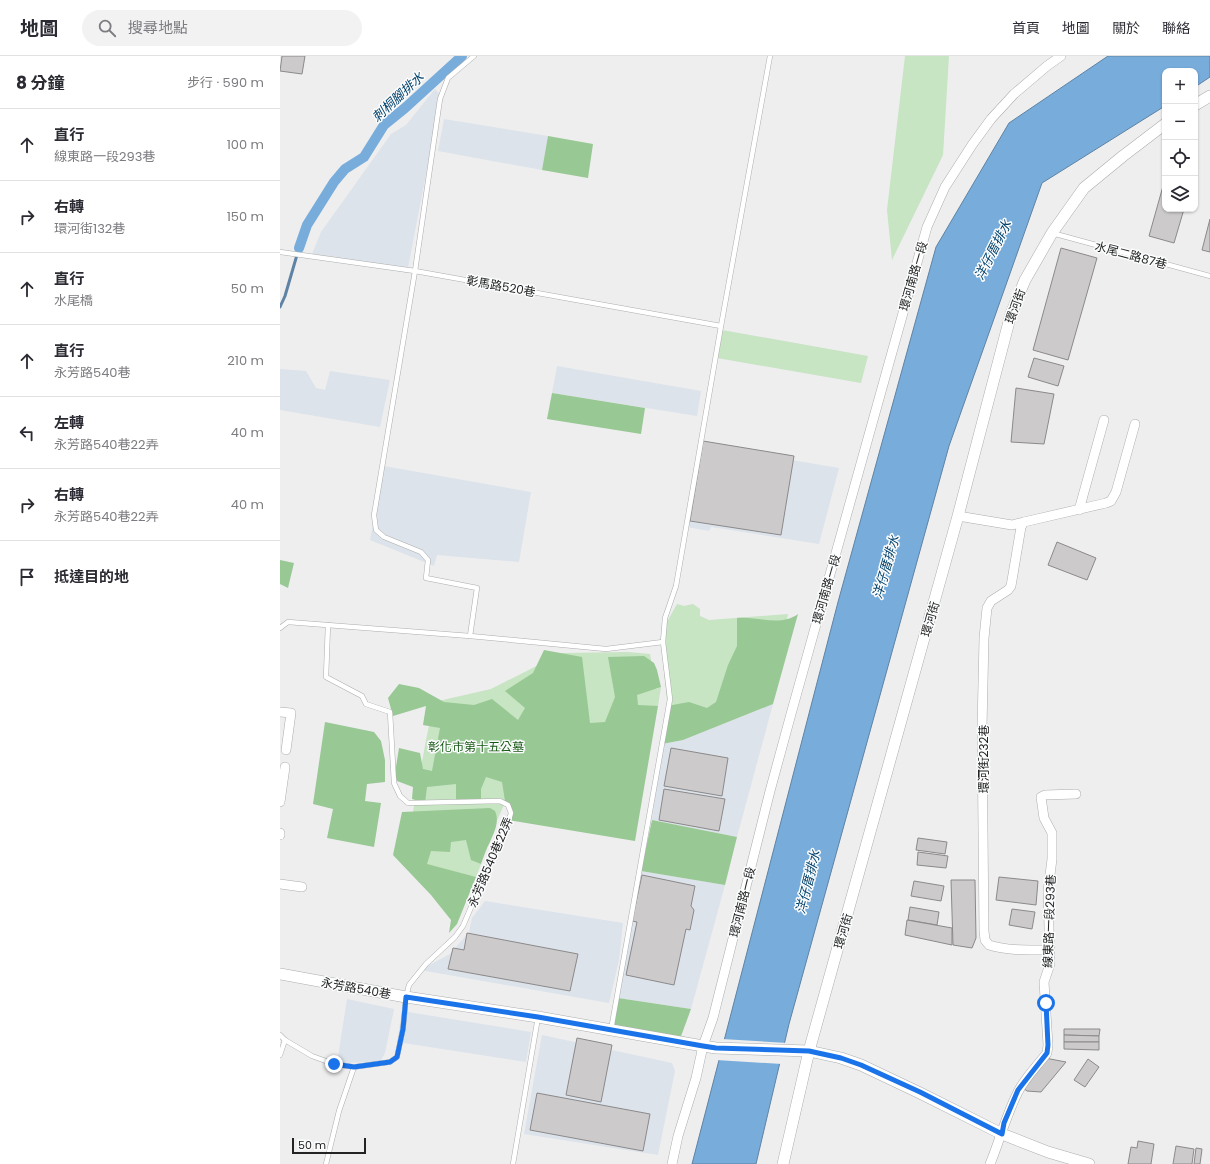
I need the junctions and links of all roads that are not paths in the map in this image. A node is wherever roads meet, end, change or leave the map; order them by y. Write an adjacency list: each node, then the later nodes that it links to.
1 (474, 56): 9 (lane)
2 (770, 56): 11 (lane)
3 (1061, 56): 35 (street, 環河南路一段)
4 (1210, 96): 5 (street)
5 (1197, 104)
6 (1162, 126): 7 (street, 環河街)
7 (1052, 233): 10 (lane, 水尾二路87巷); 15 (street, 環河街)
8 (280, 252): 9 (lane, 彰馬路520巷)
9 (415, 270): 11 (lane, 彰馬路520巷); 19 (lane)
10 (1210, 276)
11 (721, 326): 20 (lane)
12 (1104, 420): 14 (street)
13 (1135, 424): 14 (street)
14 (1079, 510): 16 (street)
15 (958, 516): 16 (street); 36 (street, 環河街)
16 (1024, 522): 28 (street, 環河街232巷)
17 (328, 625): 18 (lane); 19 (lane); 30 (lane, 永芳路540巷22弄)
18 (280, 628)
19 (470, 636): 20 (lane)
20 (663, 642): 32 (lane)
21 (280, 712): 22 (street)
22 (286, 750)
23 (286, 767): 25 (street)
24 (1076, 794): 28 (street, 線東路一段293巷)
25 (280, 796)
26 (280, 884): 27 (street)
27 (302, 888)
28 (1050, 950): 39 (street, 線東路一段293巷)
29 (280, 974): 30 (street, 永芳路540巷)
30 (406, 997): 31 (street, 永芳路540巷); 38 (lane, 永芳路540巷22弄)
31 (538, 1017): 32 (street, 永芳路540巷); 41 (lane)
32 (611, 1030): 35 (street, 永芳路540巷)
33 (280, 1035): 34 (lane, 永芳路540巷22弄)
34 (285, 1040): 37 (lane); 38 (lane, 永芳路540巷22弄)
35 (703, 1046): 36 (street, 永芳路540巷); 42 (street, 環河南路一段)
36 (809, 1051): 39 (street, 永芳路540巷); 43 (street, 環河街)
37 (280, 1054)
38 (354, 1067): 40 (lane)
39 (1002, 1134): 44 (street, 線東路一段293巷); 45 (street, 永芳路540巷)
40 (326, 1164)
41 (513, 1164)
42 (672, 1164)
43 (782, 1164)
44 (990, 1164)
45 (1089, 1164)

